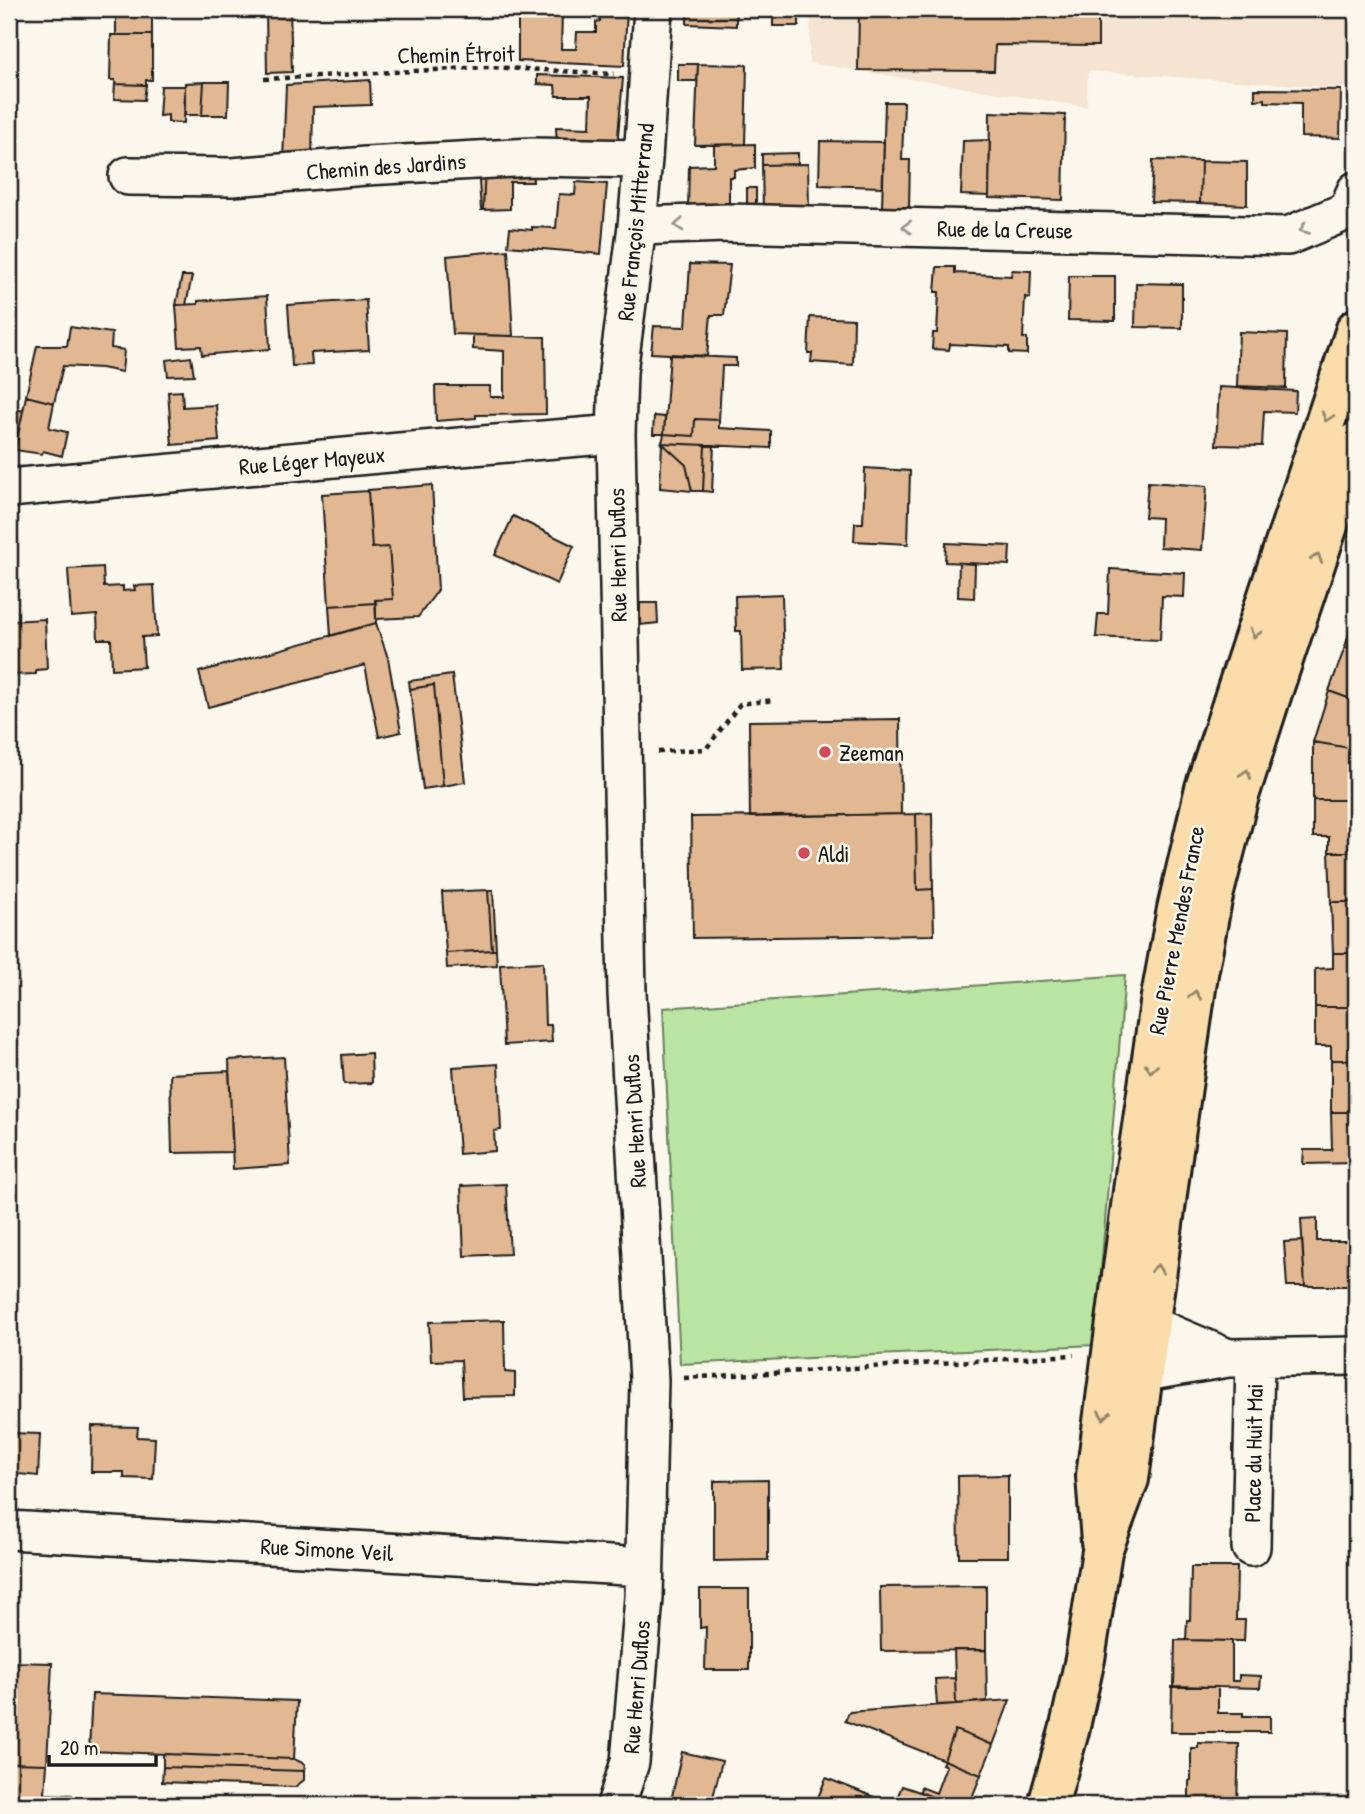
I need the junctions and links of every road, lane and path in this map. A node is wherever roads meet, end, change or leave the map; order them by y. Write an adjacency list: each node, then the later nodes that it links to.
1 (653, 9): 2 (street, Rue François Mitterrand)
2 (649, 76): 3 (path, Chemin Étroit); 4 (street, Rue François Mitterrand)
3 (264, 79)
4 (643, 159): 5 (street, Chemin des Jardins); 7 (street, Rue François Mitterrand)
5 (128, 176)
6 (1356, 191): 7 (street, Rue de la Creuse, one-way to 7)
7 (637, 226): 9 (street, Rue François Mitterrand)
8 (1356, 329): 14 (main road, Rue Pierre Mendes France, one-way to 14)
9 (615, 434): 11 (street, Rue Léger Mayeux); 17 (street, Rue Henri Duflos)
10 (1356, 442): 14 (main road, Rue Pierre Mendes France, one-way to 10)
11 (9, 488)
12 (775, 700): 13 (path)
13 (670, 751)
14 (1130, 1352): 16 (street); 17 (path); 22 (main road, Rue Pierre Mendes France)
15 (1356, 1356): 16 (street)
16 (1241, 1359): 19 (street, Place du Huit Mai)
17 (649, 1380): 20 (street, Rue Henri Duflos)
18 (9, 1530): 20 (street, Rue Simone Veil)
19 (1251, 1547)
20 (645, 1567): 21 (street, Rue Henri Duflos)
21 (615, 1805)
22 (1048, 1805)

